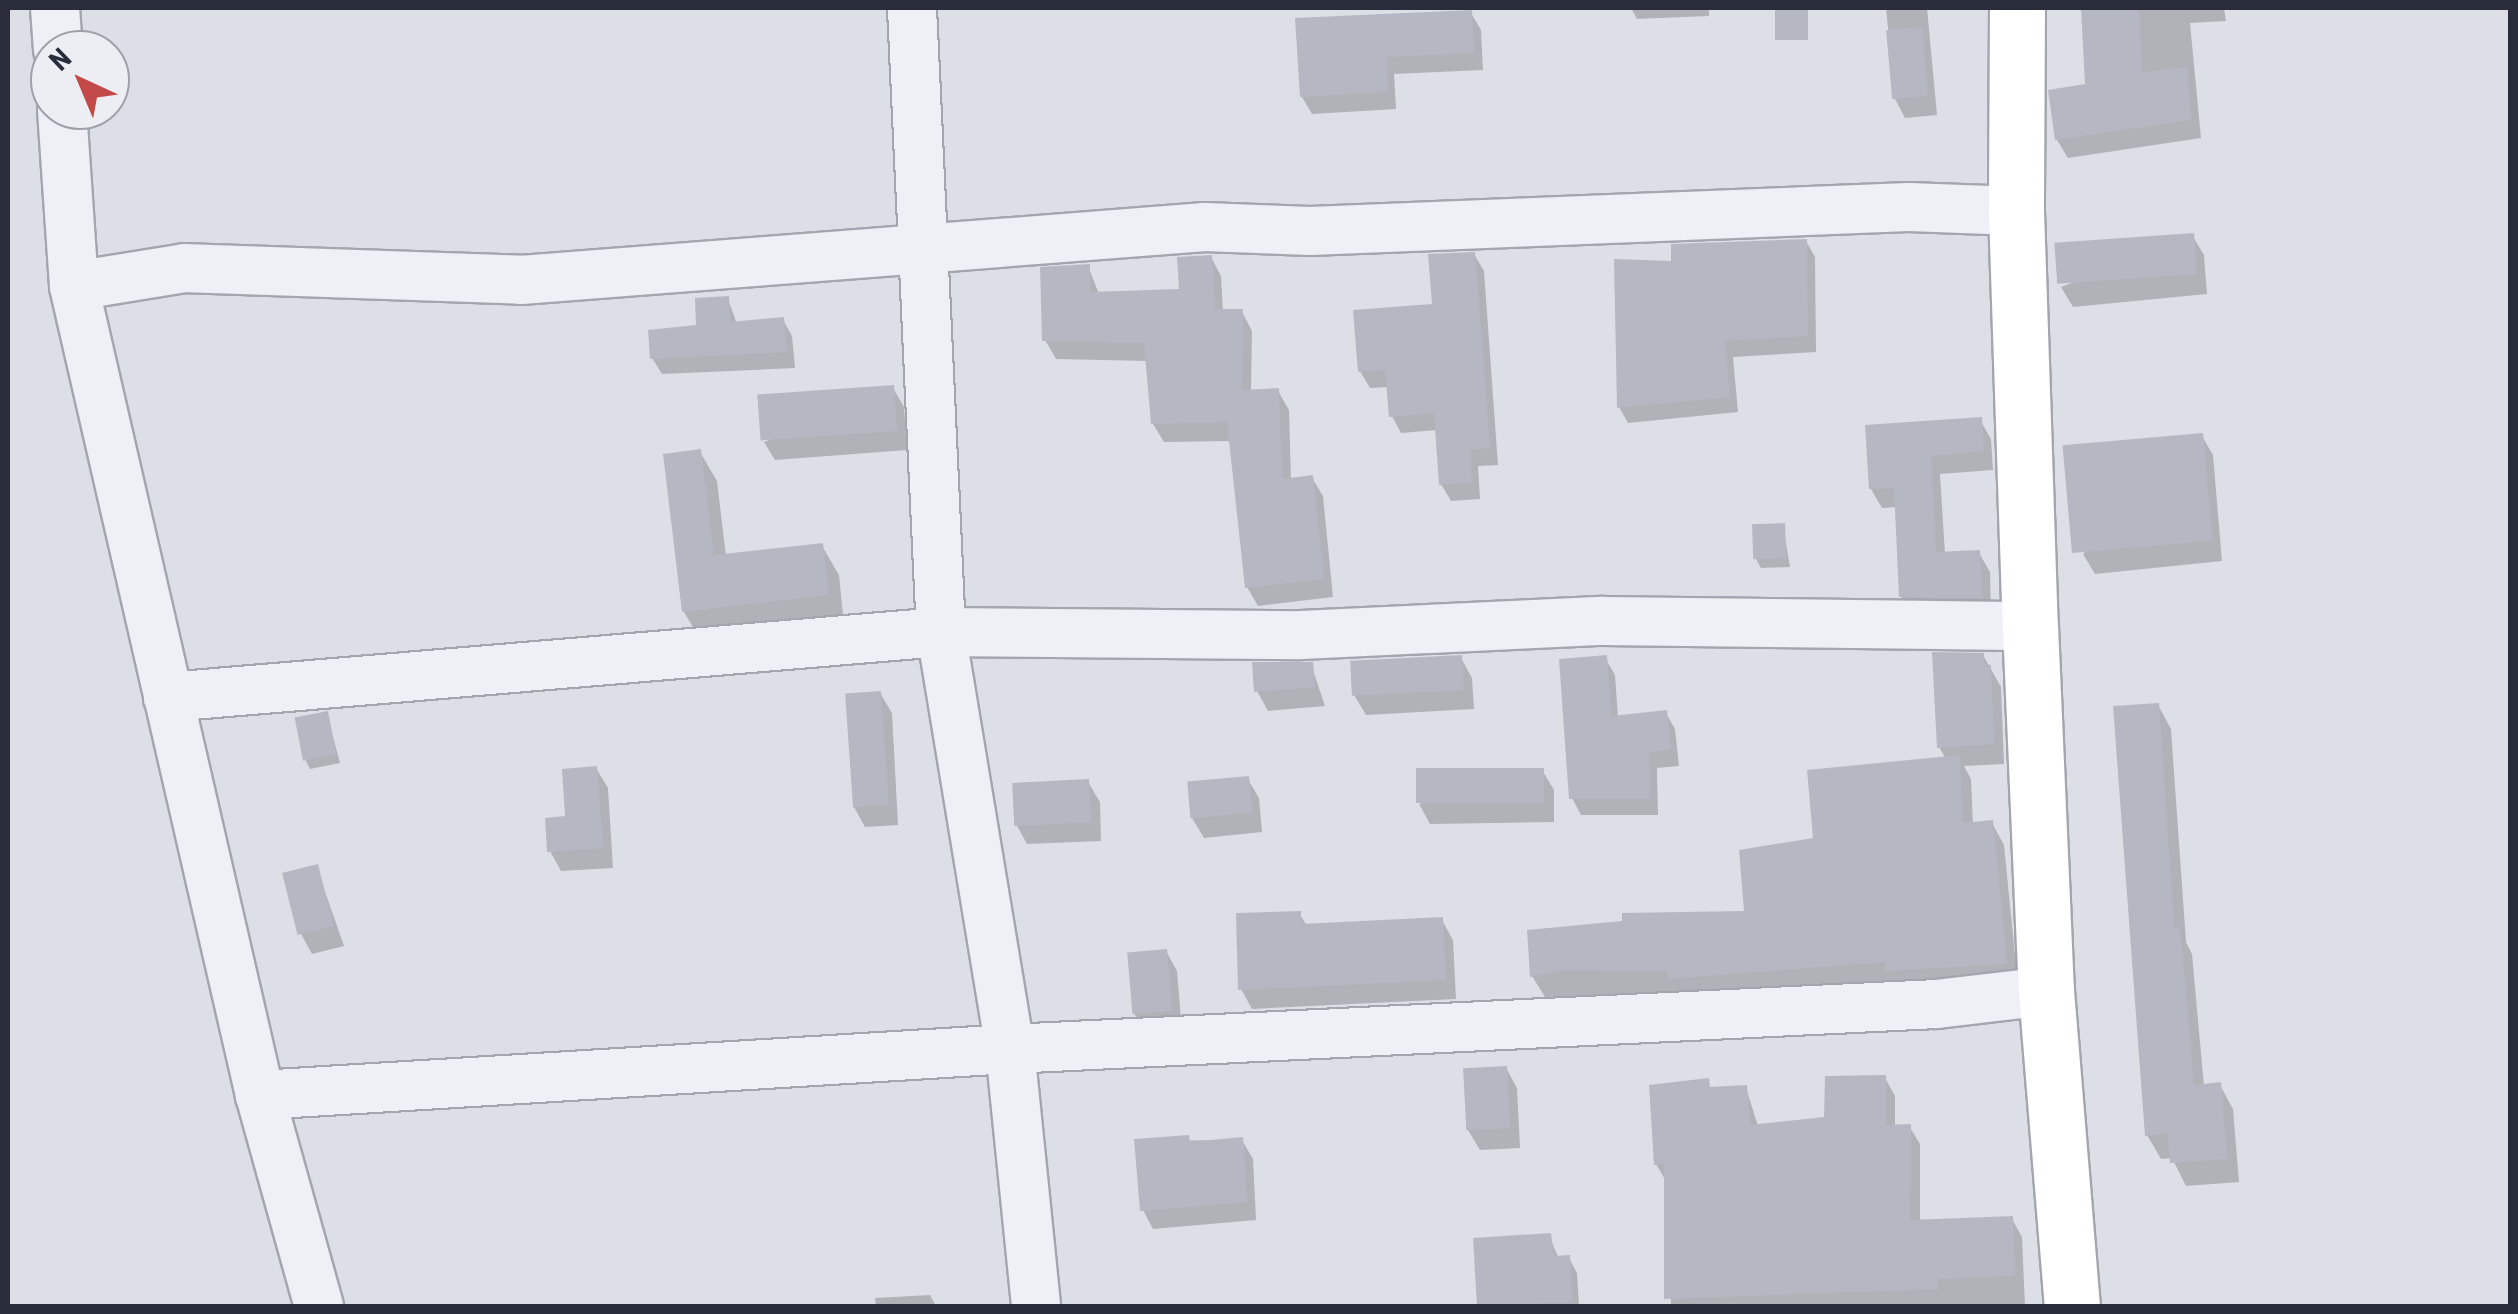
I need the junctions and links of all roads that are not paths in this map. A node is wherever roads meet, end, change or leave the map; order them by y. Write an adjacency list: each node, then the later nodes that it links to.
1 (912, 8): 5 (street)
2 (2017, 8): 4 (street)
3 (63, 130): 6 (street)
4 (2016, 211): 5 (street); 7 (street)
5 (920, 245): 6 (street); 8 (street)
6 (74, 286): 9 (street)
7 (2030, 626): 8 (street); 10 (street)
8 (941, 632): 9 (street); 11 (street)
9 (168, 696): 12 (street)
10 (2046, 991): 11 (street); 15 (street)
11 (1010, 1048): 12 (street); 14 (street)
12 (260, 1095): 13 (street)
13 (319, 1306)
14 (1036, 1306)
15 (2072, 1306)

